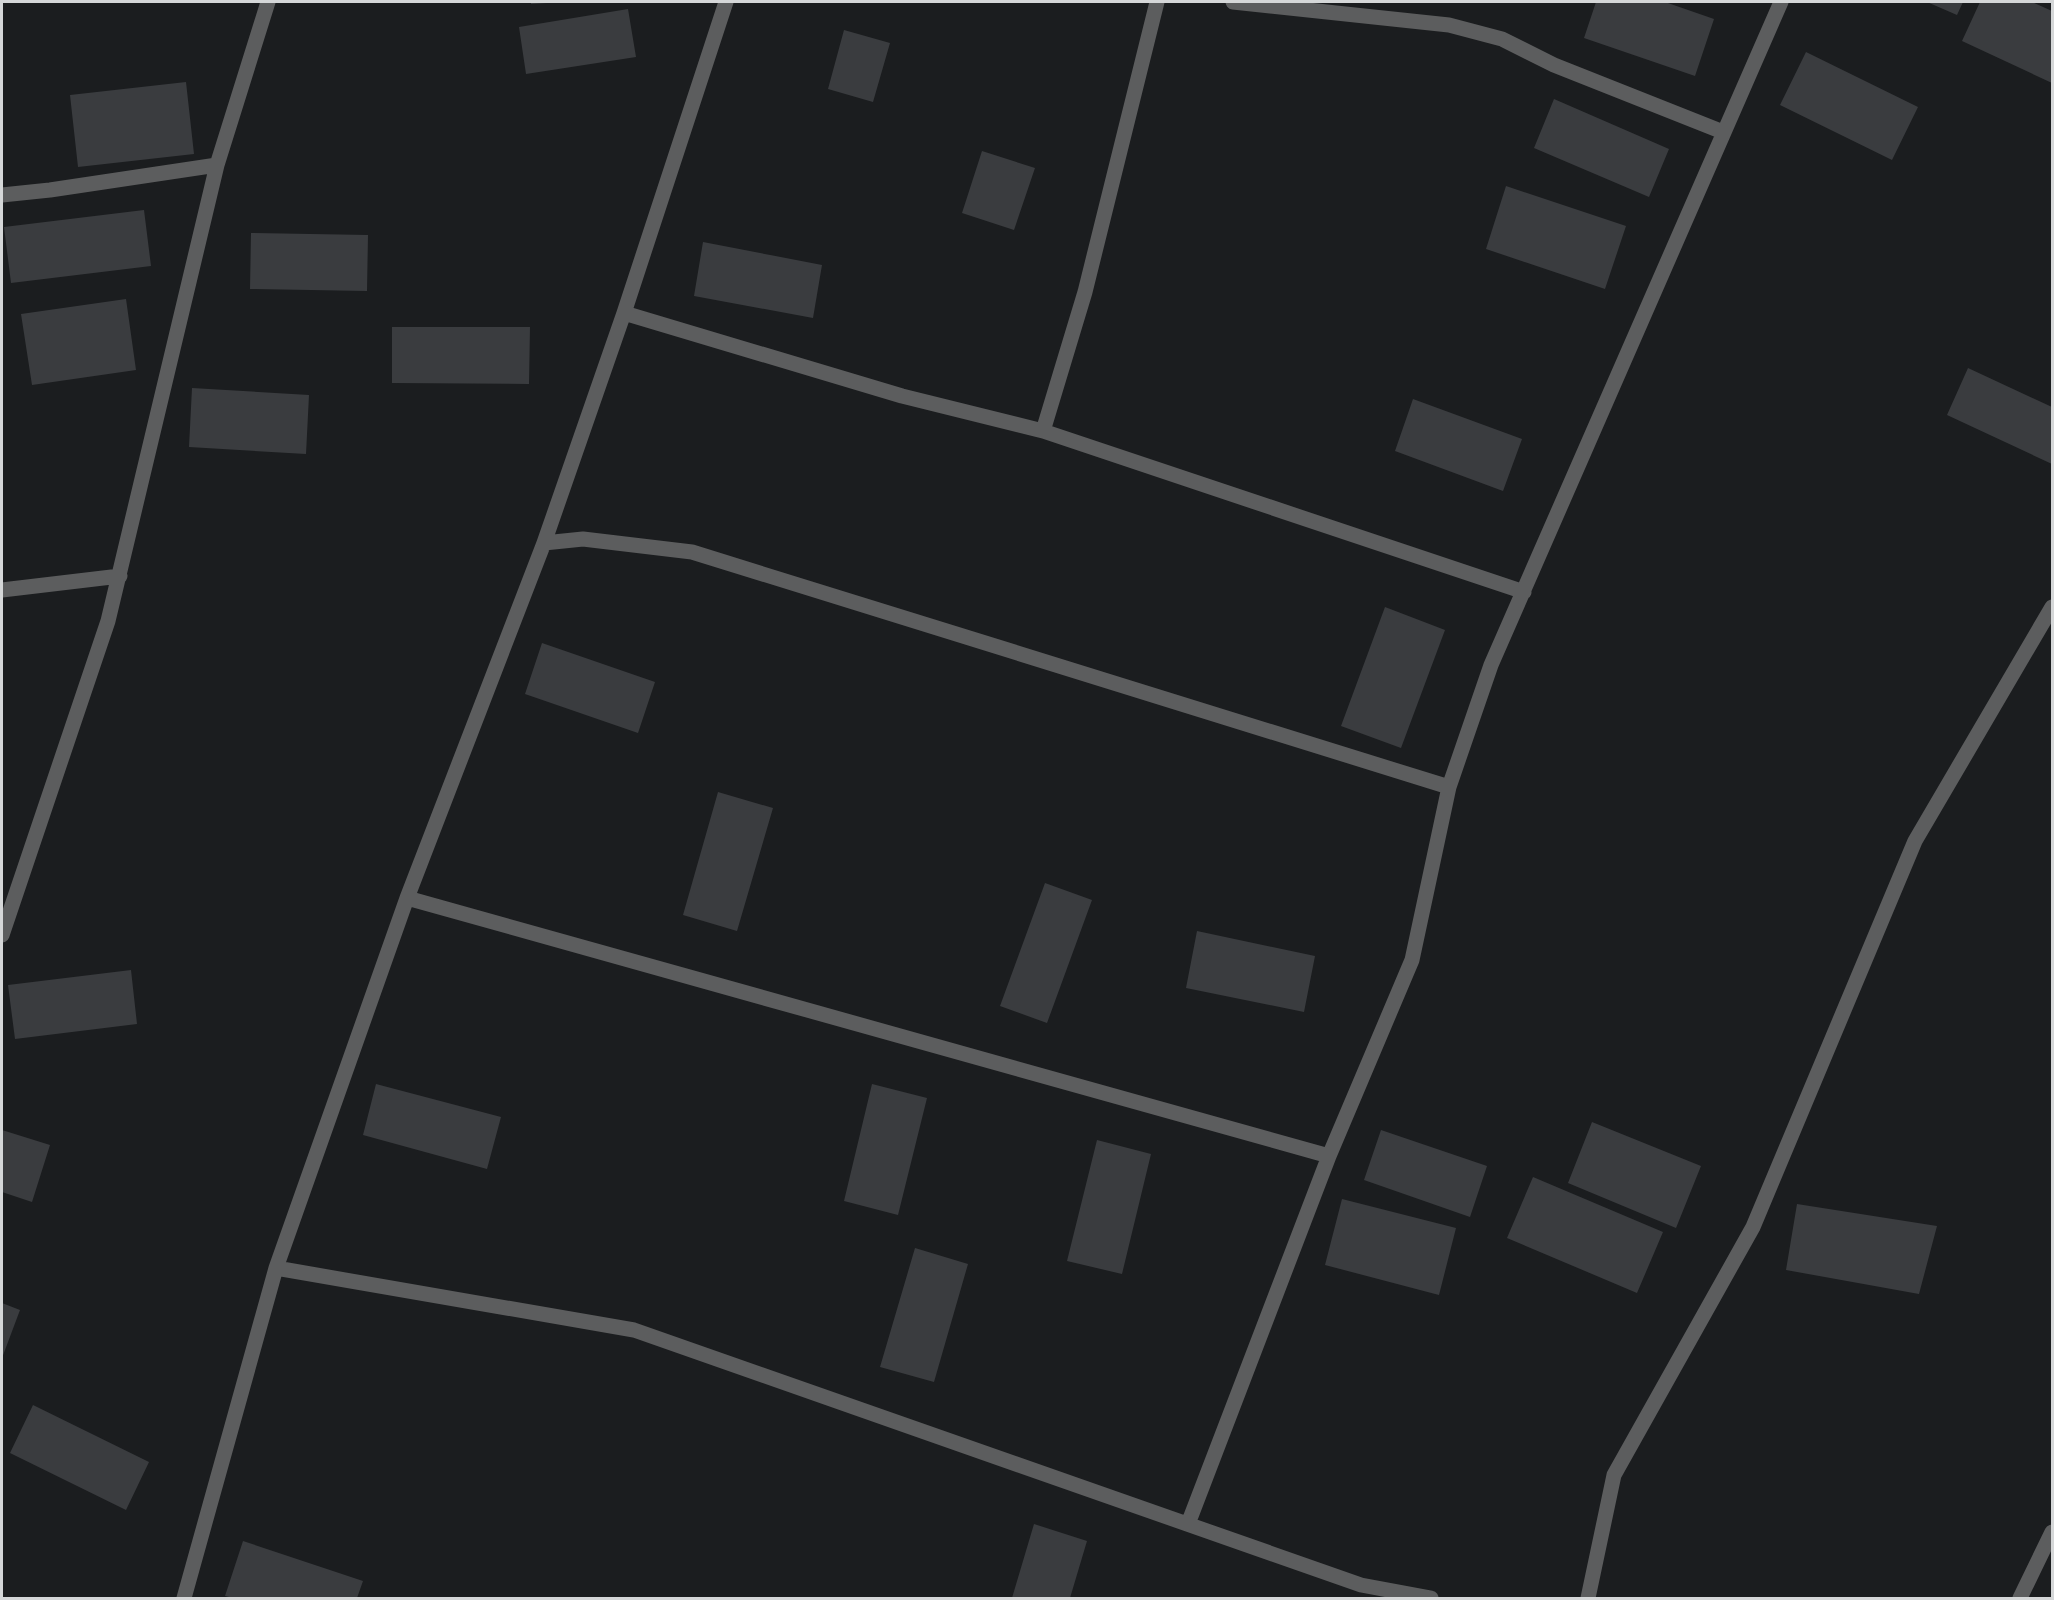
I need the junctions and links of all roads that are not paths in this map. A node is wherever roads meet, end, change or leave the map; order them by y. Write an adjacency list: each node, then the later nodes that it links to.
1 (268, 2): 7 (street)
2 (726, 2): 9 (street)
3 (1157, 2): 10 (street)
4 (1233, 2): 6 (street)
5 (1780, 2): 6 (street)
6 (1724, 132): 14 (street)
7 (217, 165): 8 (street); 12 (street)
8 (2, 195)
9 (624, 313): 10 (street); 11 (street)
10 (1043, 431): 14 (street)
11 (544, 543): 16 (street); 17 (street)
12 (120, 576): 13 (street); 18 (street)
13 (2, 590)
14 (1524, 592): 16 (street)
15 (2052, 608): 25 (street)
16 (1449, 787): 19 (street)
17 (407, 898): 19 (street); 20 (street)
18 (2, 935)
19 (1329, 1156): 21 (street)
20 (276, 1268): 21 (street); 23 (street)
21 (1188, 1524): 24 (street)
22 (2052, 1532): 26 (street)
23 (184, 1599)
24 (1431, 1599)
25 (1588, 1599)
26 (2020, 1599)

